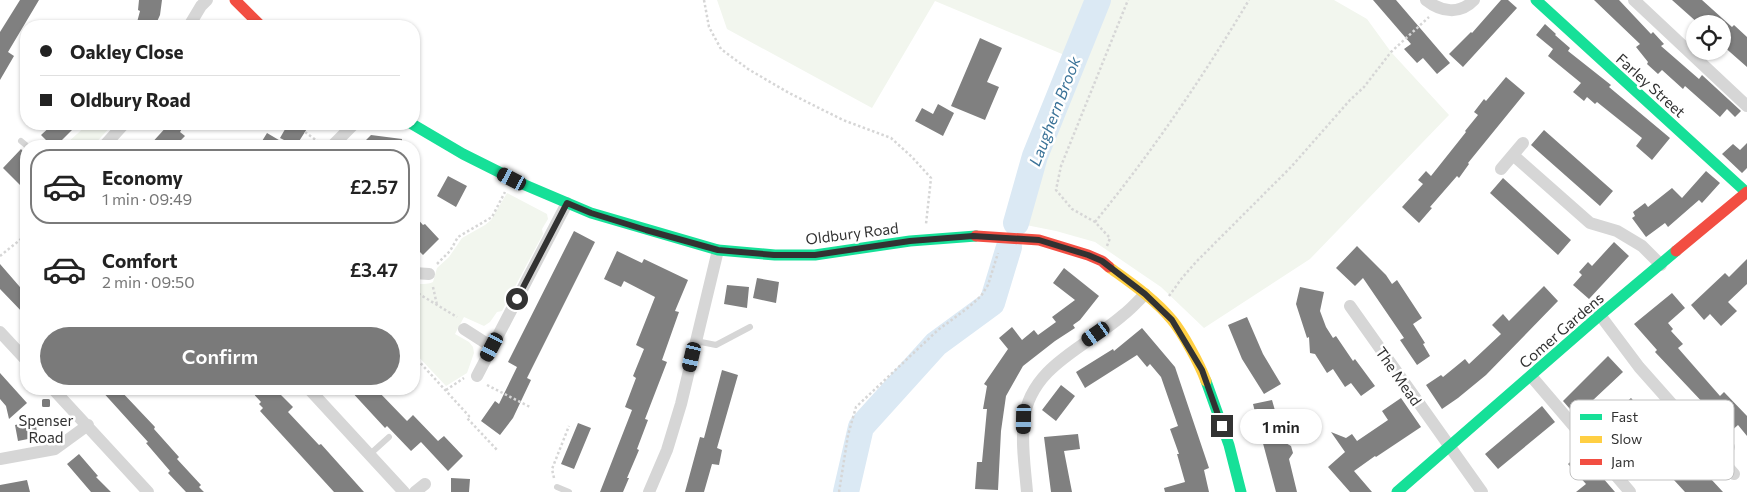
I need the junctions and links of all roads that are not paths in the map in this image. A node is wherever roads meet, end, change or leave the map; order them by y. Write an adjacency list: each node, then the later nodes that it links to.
1 (207, 0): 7 (street)
2 (236, 0): 8 (street)
3 (1426, 0): 4 (street)
4 (1474, 0)
5 (1536, 0): 18 (street, Farley Street)
6 (1634, 0): 9 (street)
7 (193, 20)
8 (255, 20)
9 (1747, 106)
10 (420, 129): 19 (street, Oldbury Road)
11 (119, 130): 13 (street)
12 (348, 130): 14 (street)
13 (109, 140)
14 (338, 140)
15 (1524, 143): 16 (street)
16 (1513, 155): 17 (street); 21 (street)
17 (1501, 169)
18 (1747, 192): 21 (street, Comer Gardens)
19 (567, 203): 20 (street, Oldbury Road); 31 (street)
20 (718, 250): 24 (street, Oldbury Road); 30 (street)
21 (1661, 265): 26 (street, Comer Gardens)
22 (431, 270): 23 (street)
23 (420, 271)
24 (1145, 294): 50 (street); 51 (street, Oldbury Road)
25 (1350, 306): 41 (street, The Mead)
26 (1600, 315): 33 (street, Comer Gardens); 37 (street)
27 (750, 327): 30 (lane)
28 (464, 329): 31 (street)
29 (0, 332): 32 (street)
30 (696, 341): 49 (street)
31 (492, 347): 34 (street)
32 (20, 354)
33 (1531, 376): 38 (street); 41 (street, Comer Gardens)
34 (476, 379)
35 (59, 395): 39 (street)
36 (315, 395): 42 (street)
37 (1668, 400)
38 (1570, 422)
39 (88, 425): 43 (street); 46 (street)
40 (389, 438): 42 (lane)
41 (1449, 446): 52 (street, Comer Gardens); 53 (street, The Mead)
42 (370, 454): 47 (street)
43 (0, 460)
44 (1620, 480): 54 (street)
45 (557, 487): 48 (lane)
46 (148, 492)
47 (404, 492)
48 (569, 492)
49 (649, 492)
50 (1027, 492)
51 (1241, 492)
52 (1396, 492)
53 (1482, 492)
54 (1630, 492)

